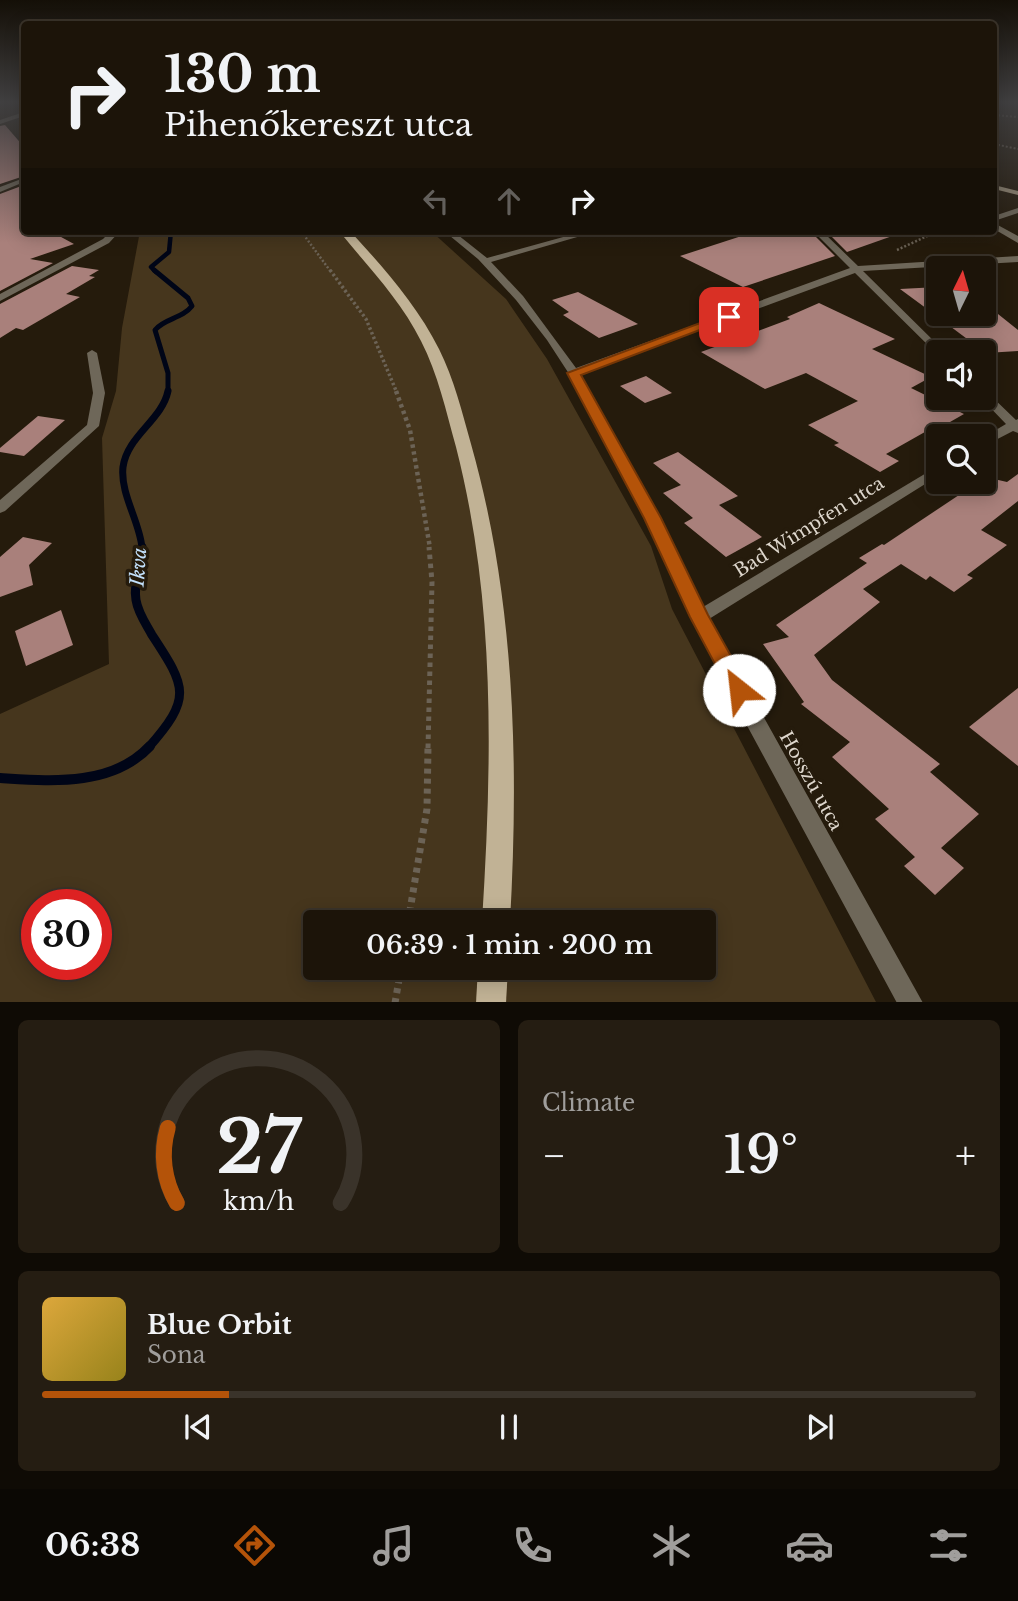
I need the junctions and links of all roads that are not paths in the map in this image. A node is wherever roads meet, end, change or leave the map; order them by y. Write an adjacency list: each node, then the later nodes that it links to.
1 (21, 181): 3 (street)
2 (997, 188): 4 (main road)
3 (0, 190)
4 (1018, 193)
5 (1018, 210): 6 (street)
6 (997, 218)
7 (997, 227): 14 (street)
8 (112, 235): 18 (street)
9 (347, 235): 28 (main road)
10 (453, 235): 16 (street, Hosszú utca)
11 (580, 235): 13 (street)
12 (821, 235): 17 (street)
13 (577, 236): 16 (street)
14 (1018, 240)
15 (1018, 259): 17 (street)
16 (485, 261): 21 (street, Hosszú utca)
17 (857, 270): 19 (street); 21 (street)
18 (0, 298)
19 (928, 340)
20 (92, 353): 26 (street)
21 (574, 373): 27 (street, Hosszú utca)
22 (996, 407): 23 (street)
23 (1016, 426): 24 (street)
24 (996, 436)
25 (926, 477): 27 (street, Bad Wimpfen utca)
26 (0, 508)
27 (700, 617): 31 (street, Hosszú utca)
28 (496, 910)
29 (492, 980): 30 (main road)
30 (491, 1002)
31 (910, 1002)

